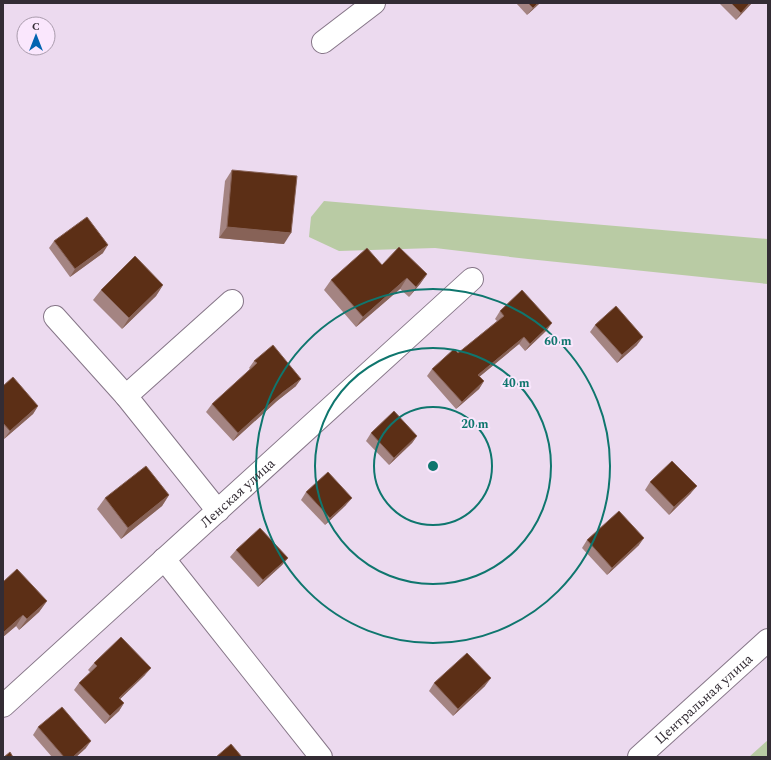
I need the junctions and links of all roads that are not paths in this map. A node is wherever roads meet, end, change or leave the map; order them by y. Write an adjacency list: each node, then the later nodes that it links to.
1 (374, 3): 2 (street)
2 (323, 42)
3 (472, 279): 7 (street, Ленская улица)
4 (232, 301): 6 (street)
5 (55, 317): 6 (street)
6 (126, 396): 7 (street)
7 (218, 511): 8 (street, Ленская улица)
8 (164, 559): 10 (street, Ленская улица); 11 (street)
9 (768, 640): 12 (street, Центральная улица)
10 (3, 706)
11 (321, 757)
12 (639, 757)

